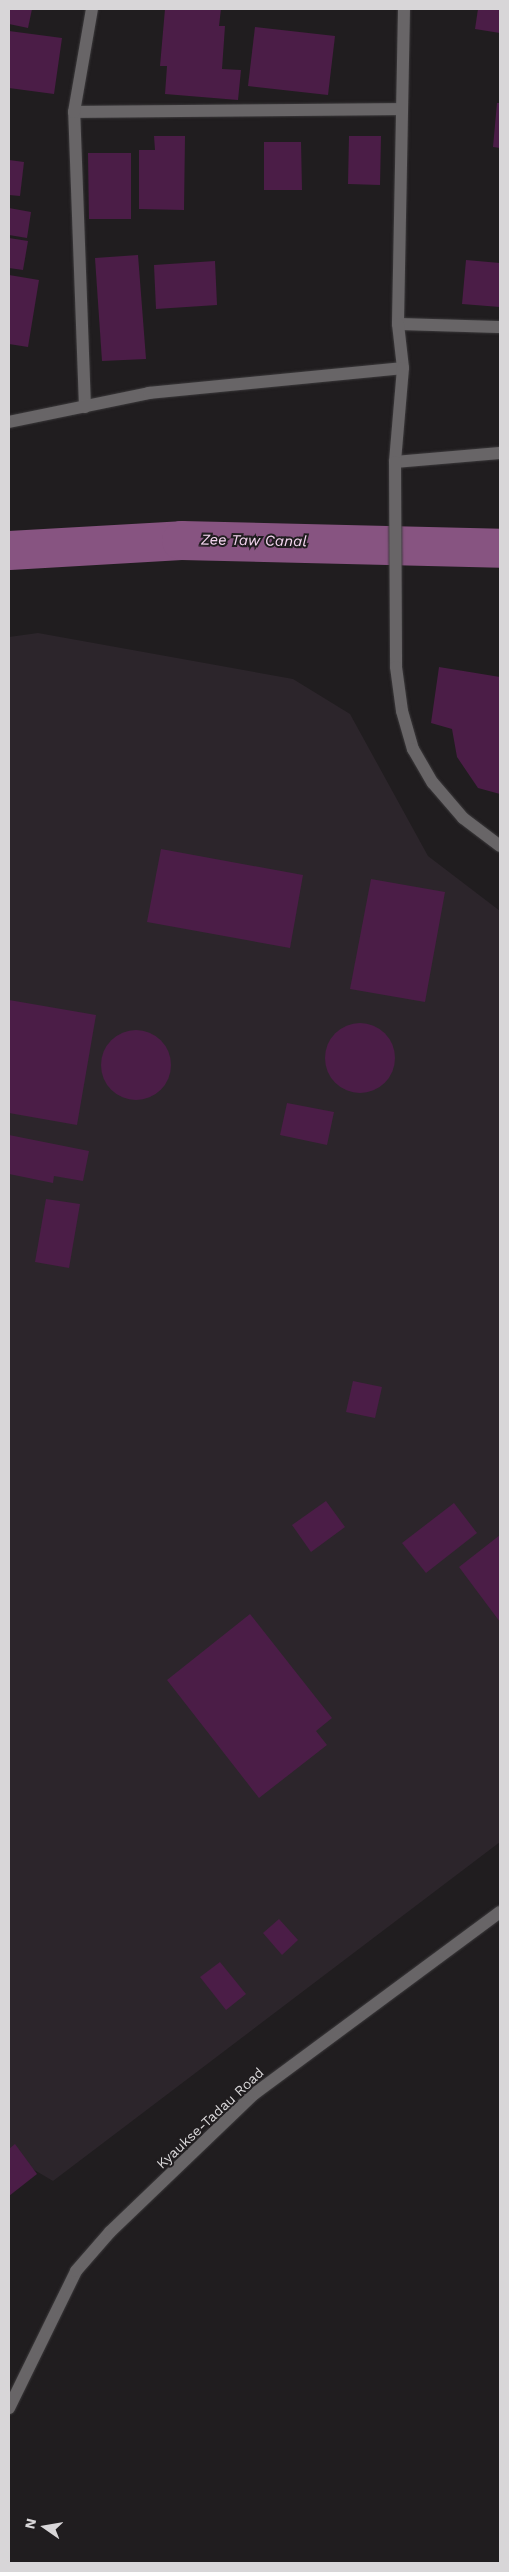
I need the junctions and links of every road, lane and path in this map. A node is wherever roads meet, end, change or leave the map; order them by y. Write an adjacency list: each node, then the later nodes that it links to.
1 (92, 9): 4 (street)
2 (404, 9): 3 (street)
3 (402, 109): 4 (street); 5 (street)
4 (74, 112): 8 (street)
5 (398, 324): 6 (street); 7 (street)
6 (500, 327)
7 (404, 368): 8 (street); 11 (street)
8 (86, 407): 9 (street)
9 (9, 422)
10 (500, 453): 11 (street)
11 (395, 462): 12 (street)
12 (500, 846)
13 (500, 1912): 14 (street, Kyaukse-Tadau Road)
14 (9, 2408)

